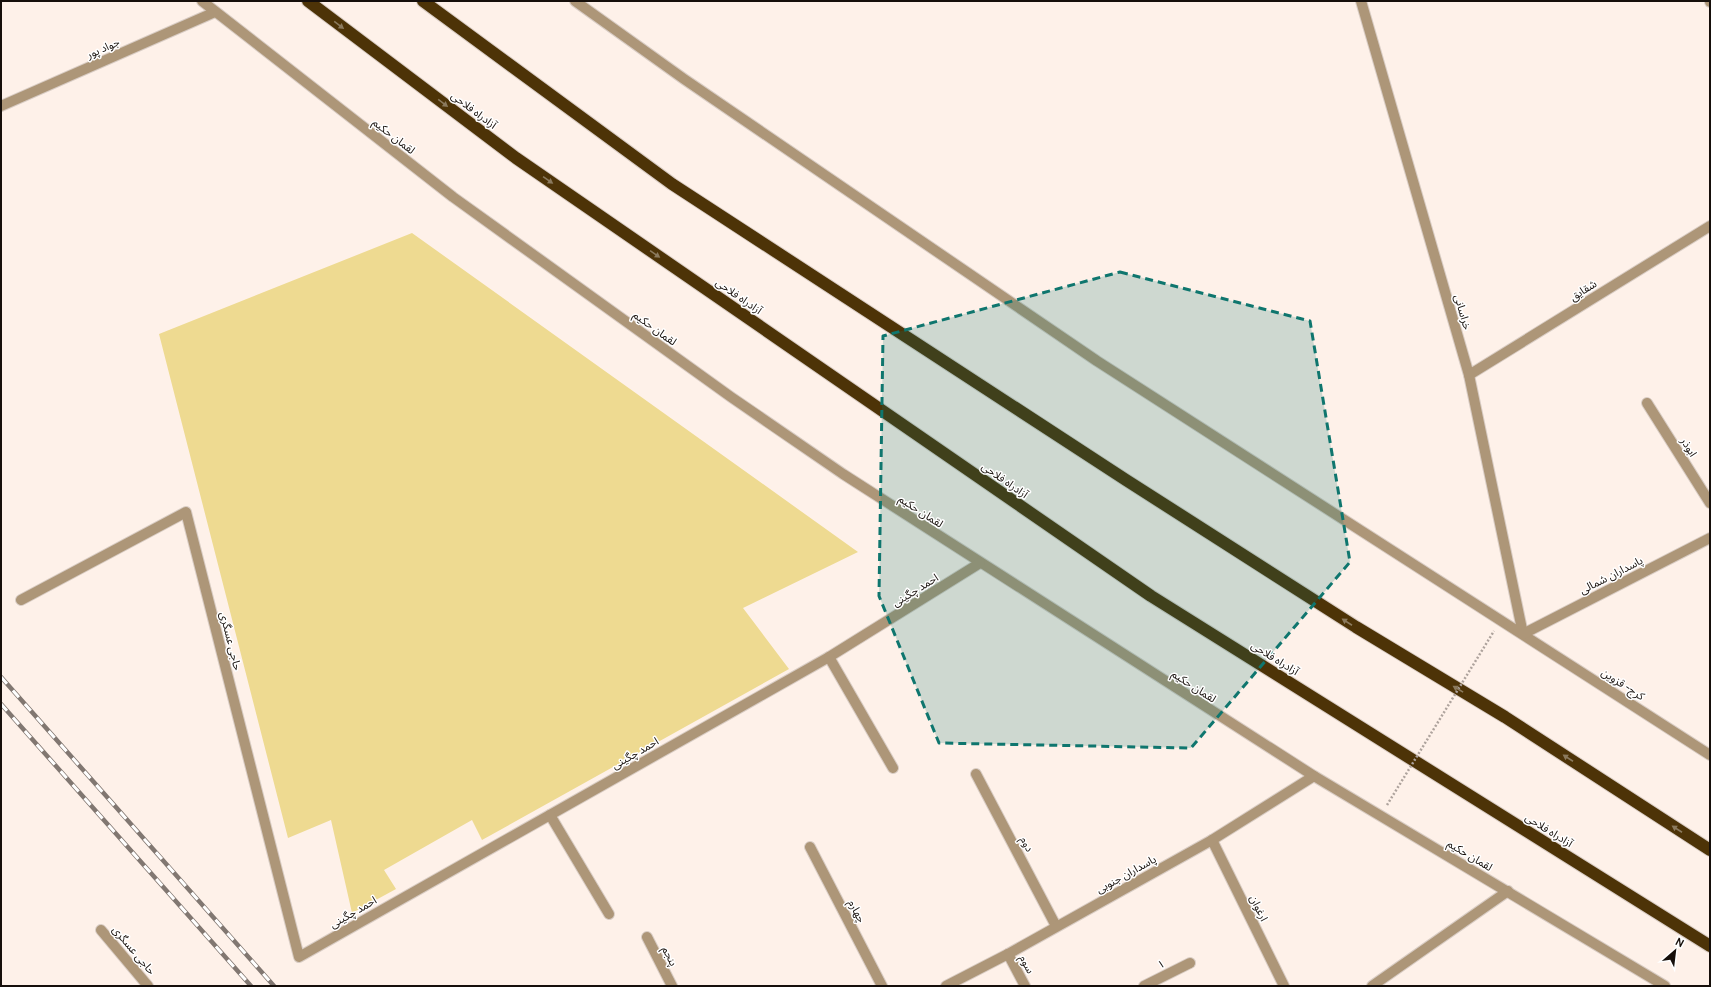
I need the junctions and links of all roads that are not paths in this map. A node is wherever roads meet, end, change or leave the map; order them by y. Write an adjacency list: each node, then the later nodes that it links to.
1 (202, 1): 6 (street, لقمان حکیم)
2 (308, 1): 30 (highway, آزادراه فلاحی, one-way to 30)
3 (423, 1): 24 (highway, one-way to 3)
4 (575, 1): 15 (street, کرج- قزوین)
5 (1361, 1): 9 (street, خراسانی)
6 (215, 12): 7 (street, جواد پور); 13 (street, لقمان حکیم)
7 (1, 106)
8 (1710, 226): 9 (street, شقایق)
9 (1469, 375): 15 (street, خراسانی)
10 (1647, 403): 11 (street, ابوذر)
11 (1710, 503)
12 (1710, 538): 15 (street, پاسداران شمالی)
13 (980, 563): 16 (street, احمد چگینی); 20 (street, لقمان حکیم)
14 (21, 600): 32 (street, حاجی عسگری)
15 (1523, 634): 17 (street, کرج- قزوین)
16 (829, 657): 18 (street); 21 (street, احمد چگینی)
17 (1710, 755)
18 (893, 768)
19 (976, 774): 27 (street, دوم)
20 (1314, 776): 22 (street, پاسداران جنوبی); 25 (street, لقمان حکیم)
21 (550, 815): 26 (street); 32 (street, احمد چگینی)
22 (1212, 840): 27 (street, پاسداران جنوبی); 40 (street, ارغوان)
23 (810, 847): 36 (street, چهارم)
24 (1710, 850)
25 (1508, 891): 41 (street); 42 (street, لقمان حکیم)
26 (609, 914)
27 (1056, 926): 31 (street, پاسداران جنوبی)
28 (101, 930): 34 (street, حاجی عسگری)
29 (647, 937): 35 (street, پنجم)
30 (1710, 946)
31 (1008, 954): 37 (street, پاسداران جنوبی); 38 (street, سوم)
32 (299, 957)
33 (1190, 962): 39 (street, ۱)
34 (148, 986)
35 (672, 986)
36 (882, 986)
37 (946, 986)
38 (1025, 986)
39 (1144, 986)
40 (1284, 986)
41 (1372, 986)
42 (1665, 986)

